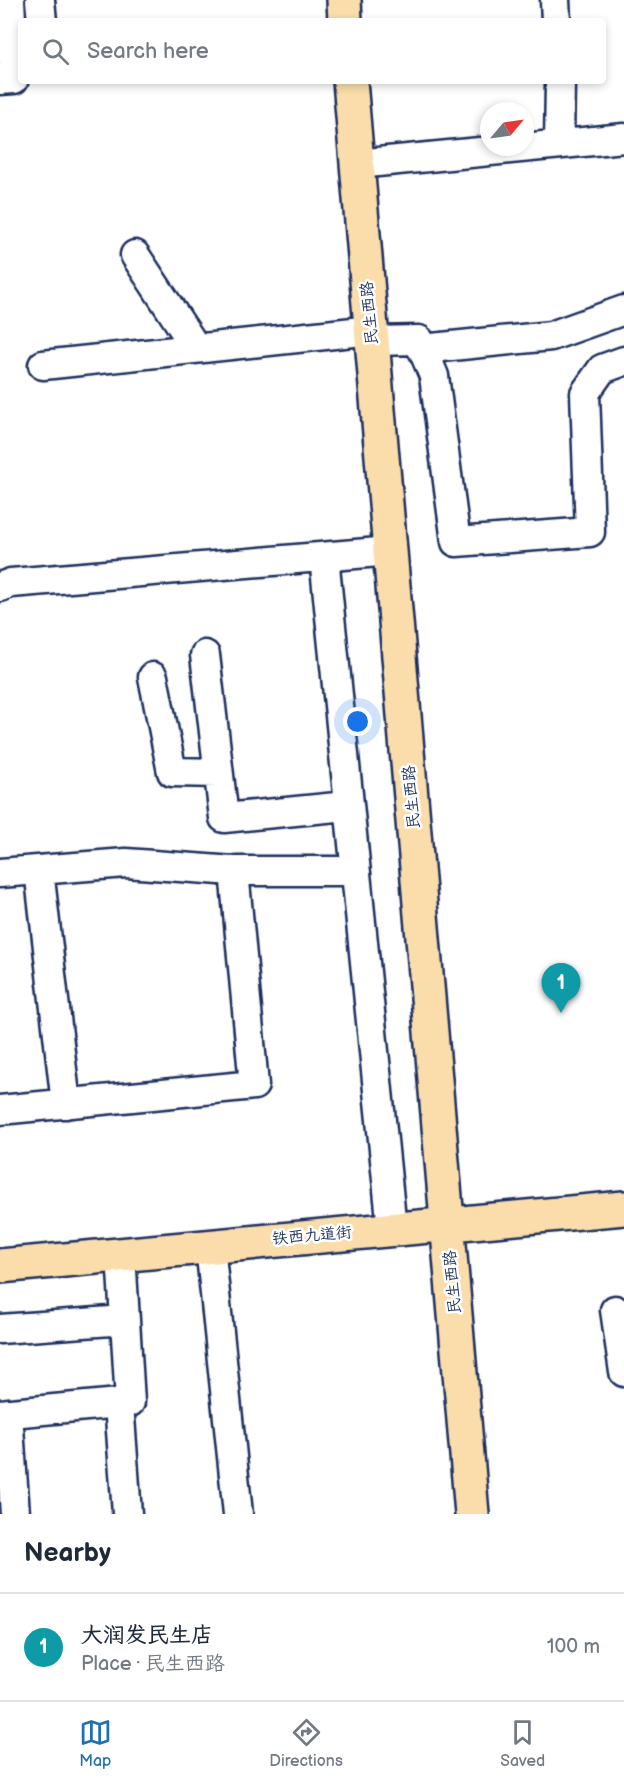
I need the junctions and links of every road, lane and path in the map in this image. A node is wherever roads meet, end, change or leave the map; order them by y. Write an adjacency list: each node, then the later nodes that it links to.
1 (10, 0): 8 (street)
2 (40, 0): 5 (street)
3 (344, 0): 6 (main road)
4 (555, 0): 7 (street)
5 (42, 18)
6 (345, 18)
7 (556, 18)
8 (12, 79)
9 (351, 84): 13 (main road, 民生西路)
10 (560, 84): 12 (street)
11 (624, 138): 12 (street)
12 (559, 144): 13 (street)
13 (357, 164): 16 (main road, 民生西路)
14 (135, 255): 17 (street)
15 (624, 310): 18 (street)
16 (372, 336): 17 (street); 18 (street); 21 (main road, 民生西路)
17 (196, 348): 20 (street)
18 (422, 349): 19 (street)
19 (624, 361)
20 (43, 364)
21 (391, 551): 22 (street); 35 (main road, 民生西路)
22 (324, 557): 23 (street); 27 (street)
23 (0, 587)
24 (205, 656): 26 (street)
25 (153, 677): 26 (street)
26 (218, 772): 27 (street)
27 (347, 806): 30 (street)
28 (39, 870): 29 (street); 31 (street); 32 (street)
29 (234, 871): 30 (street); 32 (street)
30 (354, 871): 36 (street)
31 (0, 873)
32 (66, 1104): 33 (street)
33 (0, 1110)
34 (624, 1208): 35 (main road, 铁西九道街)
35 (448, 1223): 36 (main road, 铁西九道街); 49 (main road, 民生西路)
36 (392, 1229): 37 (main road, 铁西九道街)
37 (210, 1246): 38 (main road, 铁西九道街); 48 (street)
38 (121, 1254): 39 (main road, 铁西九道街); 41 (street)
39 (0, 1266)
40 (615, 1310): 43 (street)
41 (125, 1320): 42 (street); 44 (street)
42 (0, 1329)
43 (624, 1372)
44 (119, 1403): 45 (street); 47 (street)
45 (4, 1413): 46 (street)
46 (15, 1514)
47 (126, 1514)
48 (238, 1514)
49 (472, 1514)

